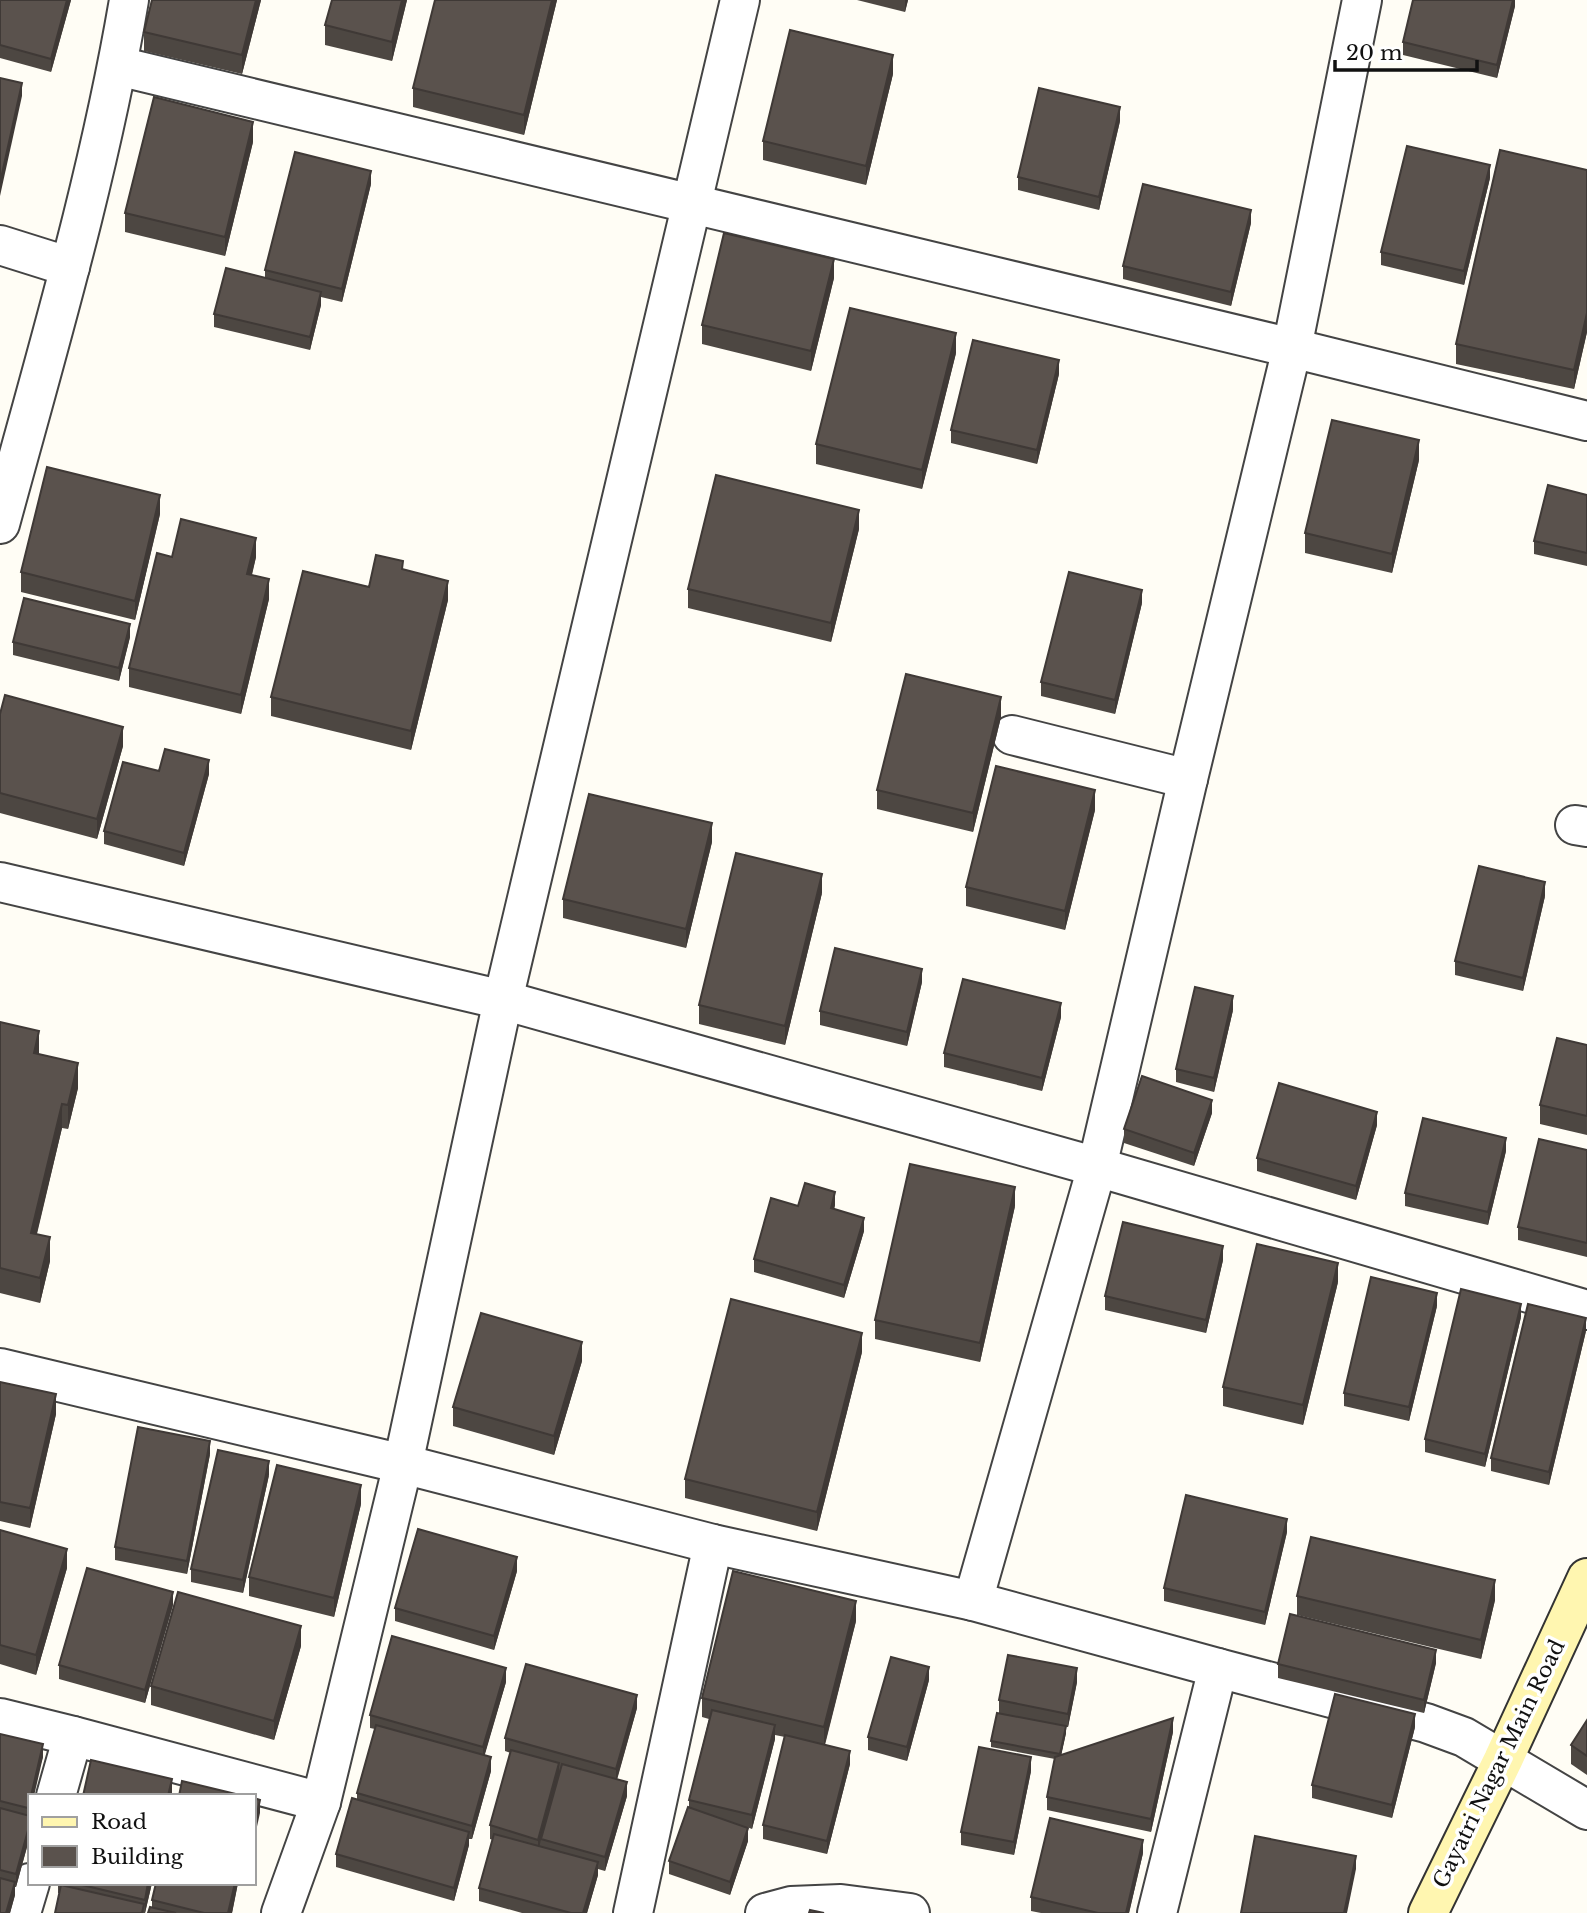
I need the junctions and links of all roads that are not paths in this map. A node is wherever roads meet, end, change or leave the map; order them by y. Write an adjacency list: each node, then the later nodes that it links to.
1 (128, 0): 4 (street)
2 (740, 0): 5 (street)
3 (1362, 0): 8 (street)
4 (118, 66): 5 (street); 7 (street)
5 (691, 203): 8 (street); 14 (street)
6 (0, 245): 7 (street)
7 (70, 267): 10 (street)
8 (1292, 348): 9 (street); 12 (street)
9 (1587, 421)
10 (0, 524)
11 (1012, 735): 12 (street)
12 (1188, 779): 15 (street)
13 (0, 882): 14 (street)
14 (503, 1000): 15 (street); 18 (street)
15 (1097, 1167): 16 (street); 21 (street)
16 (1587, 1310)
17 (0, 1368): 18 (street)
18 (403, 1464): 19 (street); 27 (street)
19 (713, 1544): 21 (street); 32 (street)
20 (1587, 1578): 25 (street, Gayatri Nagar Main Road)
21 (972, 1601): 22 (street)
22 (1218, 1668): 25 (street); 35 (street)
23 (0, 1718): 24 (street)
24 (74, 1736): 26 (street); 27 (street)
25 (1503, 1760): 28 (street); 36 (street, Gayatri Nagar Main Road)
26 (57, 1794)
27 (321, 1802): 31 (street)
28 (1587, 1810)
29 (29, 1885): 30 (street)
30 (21, 1913)
31 (281, 1913)
32 (633, 1913)
33 (765, 1913): 34 (street)
34 (910, 1913)
35 (1157, 1913)
36 (1427, 1913)

